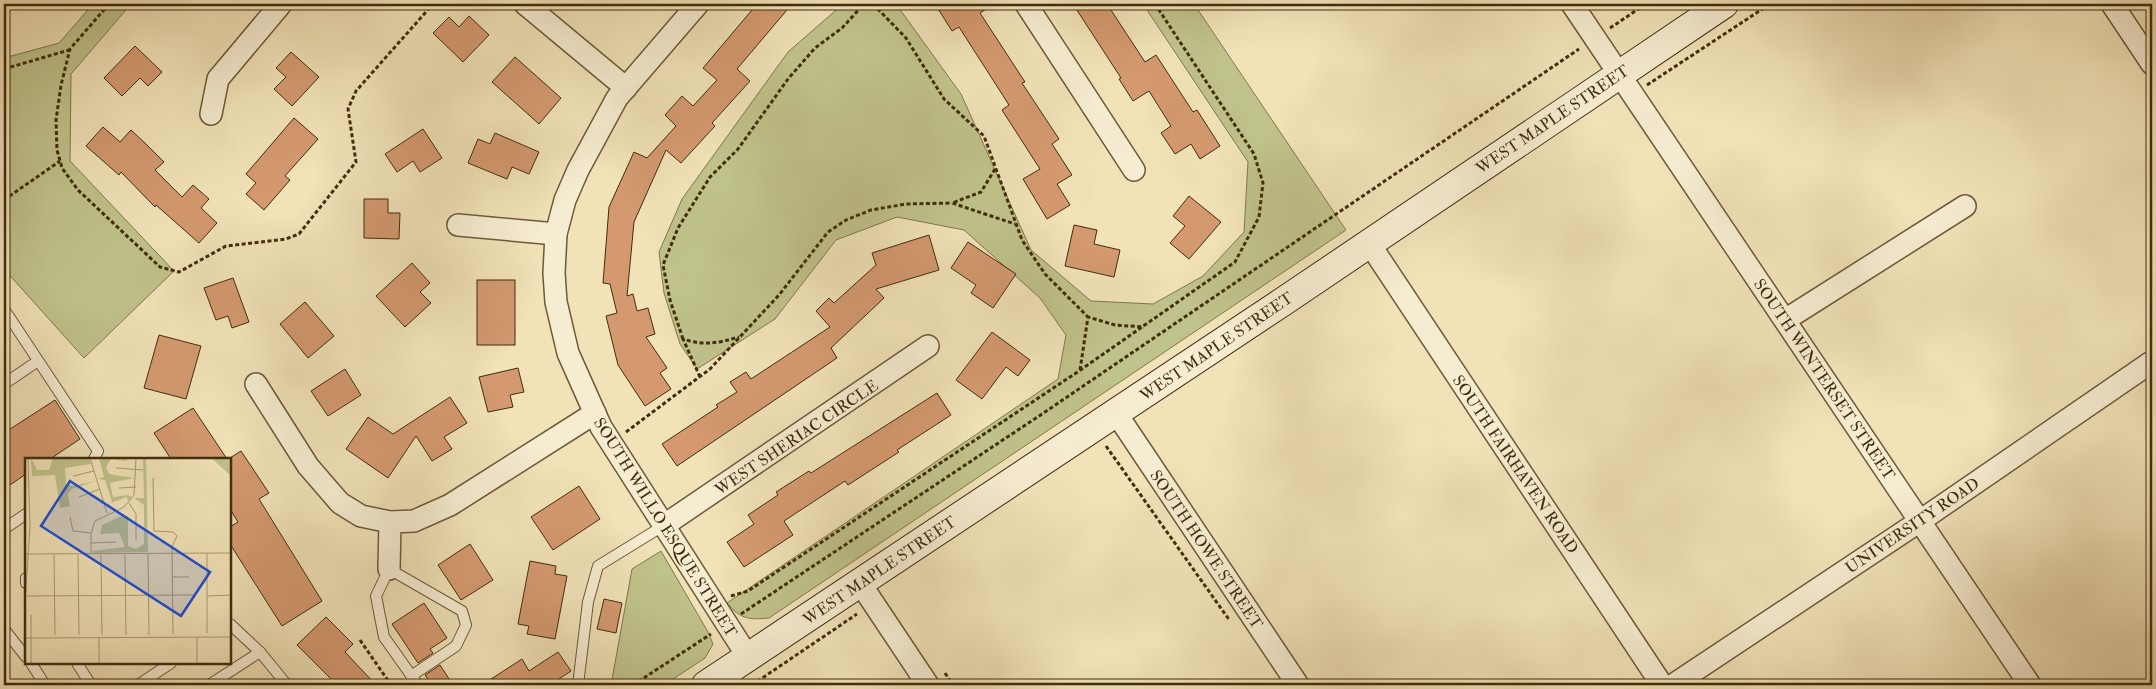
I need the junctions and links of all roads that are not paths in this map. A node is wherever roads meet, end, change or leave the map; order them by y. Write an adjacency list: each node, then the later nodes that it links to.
1 (281, 4): 11 (street)
2 (525, 4): 10 (street)
3 (698, 4): 10 (street, SOUTH WILLO ESQUE STREET)
4 (1026, 4): 12 (street)
5 (1572, 4): 9 (street, SOUTH WINTERSET STREET)
6 (1724, 4): 9 (main road, WEST MAPLE STREET)
7 (2112, 4): 8 (street)
8 (2152, 64)
9 (1620, 73): 16 (main road, WEST MAPLE STREET); 18 (street, SOUTH WINTERSET STREET)
10 (626, 88): 15 (street, SOUTH WILLO ESQUE STREET)
11 (212, 114)
12 (1134, 170)
13 (1965, 206): 18 (street)
14 (458, 226): 15 (street)
15 (556, 234): 24 (street, SOUTH WILLO ESQUE STREET)
16 (1369, 243): 25 (main road, WEST MAPLE STREET); 53 (street, SOUTH FAIRHAVEN ROAD)
17 (4, 309): 20 (lane)
18 (1785, 320): 28 (street, SOUTH WINTERSET STREET)
19 (928, 346): 30 (street, WEST SHERIAC CIRCLE)
20 (38, 361): 22 (lane); 26 (lane)
21 (2150, 362): 28 (street, UNIVERSITY ROAD)
22 (4, 384)
23 (256, 384): 29 (street)
24 (595, 413): 29 (street); 30 (street, SOUTH WILLO ESQUE STREET)
25 (1116, 413): 33 (main road, WEST MAPLE STREET); 52 (street, SOUTH HOWE STREET)
26 (94, 458)
27 (25, 515): 31 (lane)
28 (1920, 521): 54 (street, UNIVERSITY ROAD); 55 (street, SOUTH WINTERSET STREET)
29 (390, 522): 32 (street)
30 (663, 526): 38 (street, SOUTH WILLO ESQUE STREET); 49 (lane)
31 (4, 529)
32 (389, 568): 42 (lane); 42 (lane)
33 (860, 583): 38 (main road, WEST MAPLE STREET); 51 (street)
34 (231, 625): 36 (lane)
35 (4, 629): 37 (lane)
36 (260, 652): 46 (lane); 47 (lane)
37 (25, 656)
38 (748, 657): 50 (main road, WEST MAPLE STREET)
39 (32, 664): 43 (lane)
40 (78, 664): 44 (lane)
41 (170, 664): 45 (lane)
42 (411, 676): 48 (lane)
43 (45, 685)
44 (91, 685)
45 (138, 685)
46 (209, 685)
47 (287, 685)
48 (418, 685)
49 (578, 685)
50 (706, 685)
51 (928, 685)
52 (1298, 685)
53 (1662, 685)
54 (1673, 685)
55 (2030, 685)

